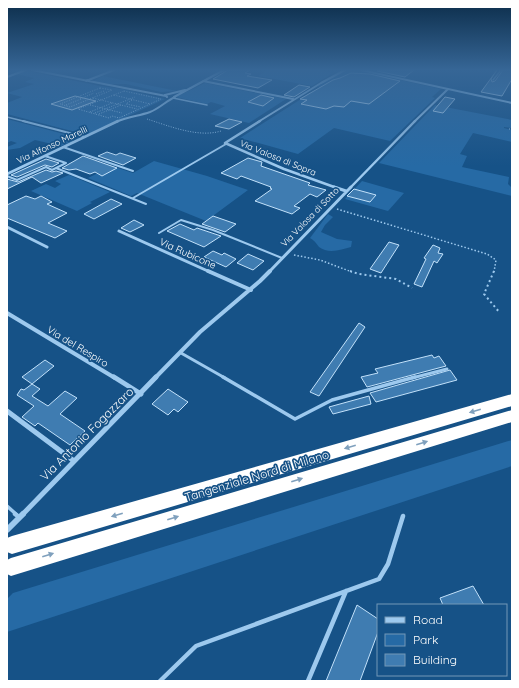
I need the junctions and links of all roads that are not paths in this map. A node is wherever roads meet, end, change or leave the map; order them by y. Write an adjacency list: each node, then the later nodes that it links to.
1 (165, 102): 7 (street, Via Alfonso Marelli)
2 (195, 102): 5 (lane)
3 (288, 102): 8 (street, Via Valosa di Sopra)
4 (435, 102): 14 (street, Via Valosa di Sotto)
5 (207, 105)
6 (7, 117): 7 (lane)
7 (85, 137): 9 (street, Via Alfonso Marelli)
8 (226, 144): 14 (street, Via Valosa di Sopra); 15 (lane)
9 (63, 148): 10 (street, Via Alfonso Marelli); 12 (lane)
10 (45, 156): 11 (lane); 13 (street, Via Alfonso Marelli)
11 (56, 168): 13 (lane); 15 (lane)
12 (133, 171)
13 (7, 175)
14 (346, 191): 21 (street, Via Valosa di Sotto)
15 (133, 198): 16 (lane)
16 (146, 204)
17 (7, 227): 20 (street)
18 (119, 231): 22 (street, Via Rubicone)
19 (159, 233): 21 (lane)
20 (47, 247)
21 (282, 258): 22 (street, Via Valosa di Sotto)
22 (251, 290): 24 (street, Via Valosa di Sotto)
23 (7, 314): 26 (street, Via del Respiro)
24 (181, 353): 25 (lane); 26 (street, Via Antonio Fogazzaro)
25 (447, 369)
26 (141, 394): 30 (street, Via Antonio Fogazzaro)
27 (512, 400): 35 (highway, Tangenziale Nord di Milano, one-way to 35)
28 (7, 411): 30 (street)
29 (512, 416): 36 (highway, Tangenziale Nord di Milano, one-way to 29)
30 (74, 461): 33 (street, Via Antonio Fogazzaro)
31 (7, 506): 33 (lane)
32 (403, 516): 37 (lane)
33 (19, 517): 34 (street, Via Antonio Fogazzaro)
34 (7, 530)
35 (12, 545)
36 (11, 567)
37 (346, 591): 38 (lane); 39 (lane)
38 (160, 681)
39 (308, 681)

